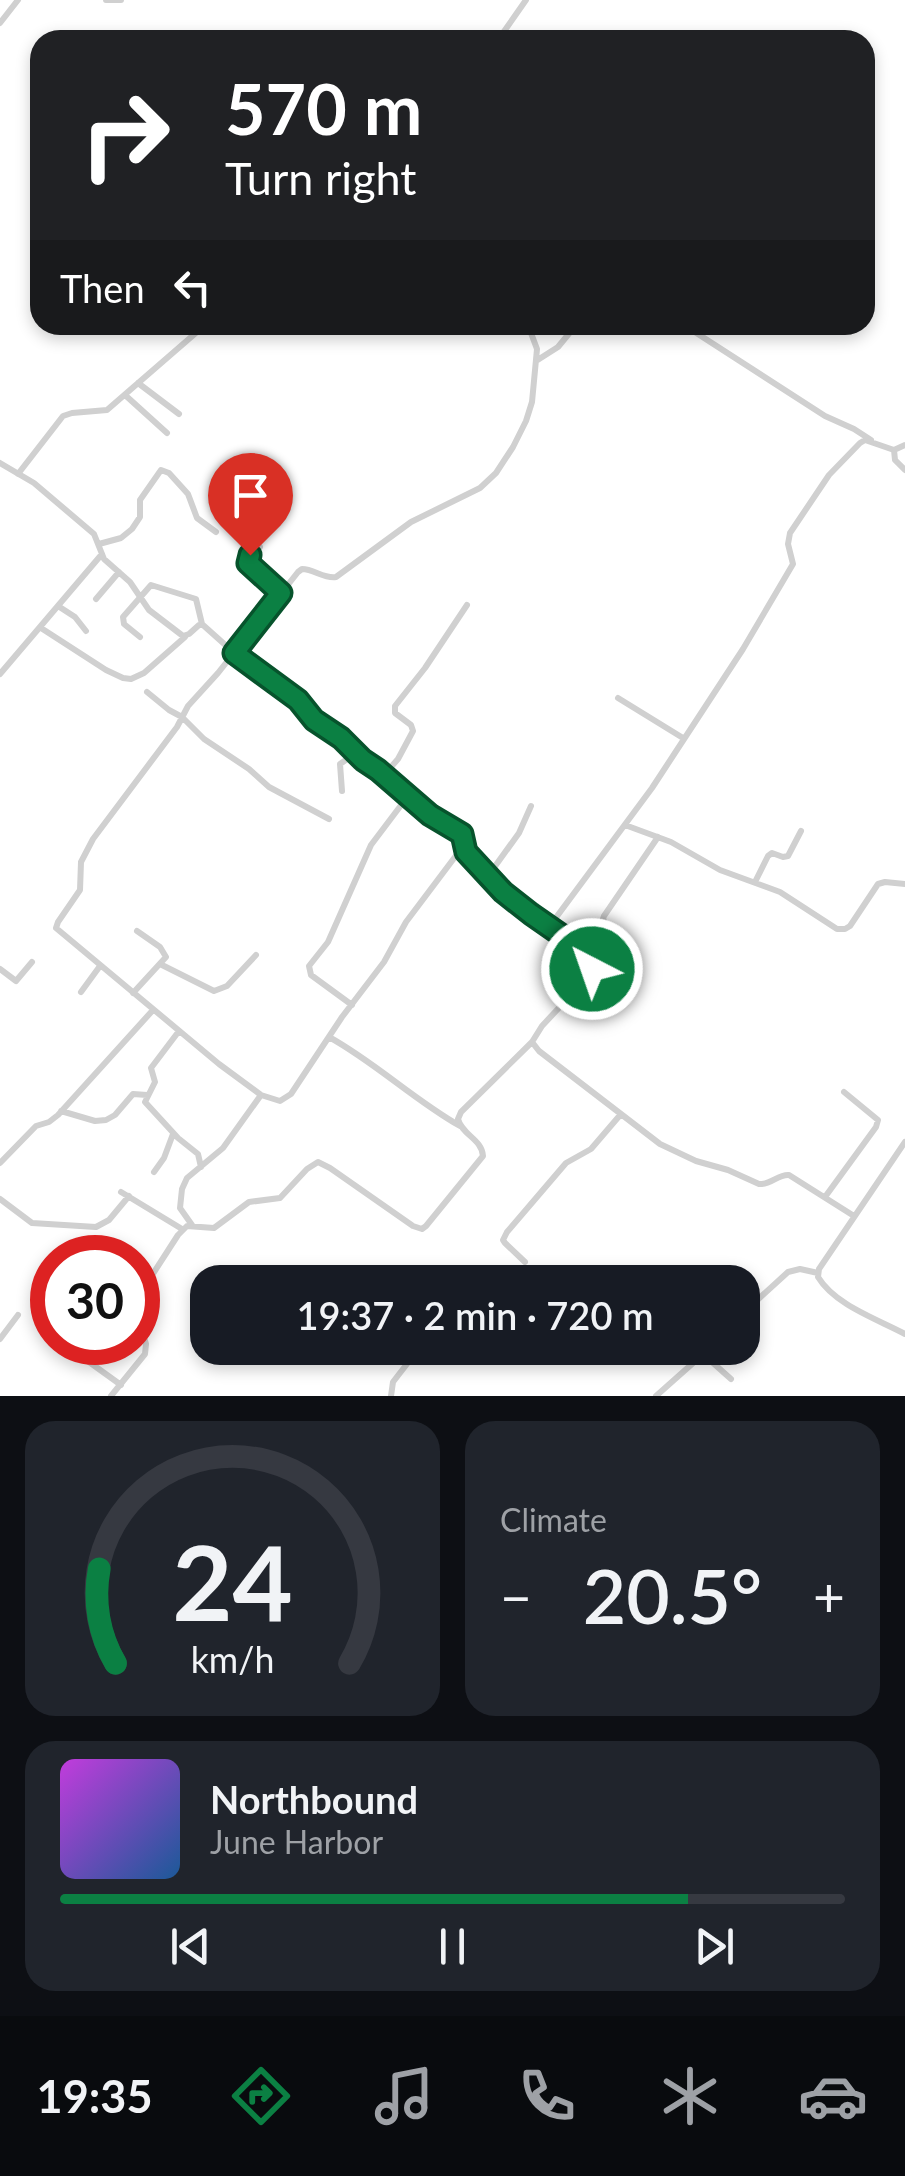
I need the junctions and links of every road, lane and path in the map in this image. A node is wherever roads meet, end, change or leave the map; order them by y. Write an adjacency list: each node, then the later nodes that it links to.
1 (18, 0): 5 (street)
2 (106, 0): 3 (street)
3 (121, 0)
4 (526, 0): 6 (street)
5 (0, 23)
6 (505, 30)
7 (193, 335): 12 (street)
8 (532, 335): 11 (street)
9 (568, 335): 11 (street)
10 (699, 335): 16 (street)
11 (536, 361): 27 (street)
12 (138, 383): 13 (street); 14 (street)
13 (125, 394): 15 (street); 21 (street)
14 (179, 414)
15 (167, 433)
16 (872, 441): 18 (street); 42 (street)
17 (905, 445): 18 (street)
18 (894, 450): 20 (street)
19 (0, 463): 21 (street)
20 (905, 470)
21 (18, 474): 23 (street)
22 (216, 532): 23 (street)
23 (99, 544): 25 (street)
24 (260, 547): 27 (street)
25 (102, 554): 26 (street); 31 (street)
26 (119, 572): 28 (street); 29 (street)
27 (281, 593): 37 (street)
28 (139, 596): 32 (street); 35 (street); 36 (street)
29 (96, 599)
30 (467, 605): 44 (street)
31 (58, 606): 33 (street); 34 (street)
32 (203, 625): 35 (street); 37 (street)
33 (40, 628): 35 (street); 38 (street)
34 (86, 631)
35 (186, 636)
36 (140, 637)
37 (234, 653): 41 (street); 43 (street)
38 (0, 674)
39 (147, 692): 41 (street)
40 (618, 698): 42 (street)
41 (182, 717): 48 (street); 62 (street)
42 (683, 738): 49 (street)
43 (356, 753): 44 (street); 45 (street)
44 (384, 775): 46 (street)
45 (342, 791)
46 (408, 796): 52 (street); 66 (street)
47 (531, 806): 53 (street)
48 (329, 820)
49 (625, 825): 51 (street); 56 (street)
50 (801, 830): 54 (street)
51 (658, 837): 54 (street); 59 (street)
52 (464, 845): 53 (street); 66 (street)
53 (488, 876): 56 (street)
54 (755, 882): 55 (street)
55 (905, 884)
56 (550, 926): 59 (street)
57 (138, 931): 61 (street)
58 (256, 955): 61 (street)
59 (593, 959): 70 (street)
60 (32, 962): 63 (street)
61 (160, 964): 65 (street)
62 (100, 966): 64 (street); 65 (street)
63 (0, 969)
64 (81, 992)
65 (133, 993): 67 (street)
66 (352, 1005): 69 (street)
67 (153, 1010): 68 (street); 74 (street)
68 (178, 1031): 72 (street); 73 (street)
69 (329, 1036): 73 (street); 76 (street)
70 (532, 1042): 75 (street); 76 (street)
71 (844, 1092): 82 (street)
72 (148, 1095): 74 (street); 77 (street)
73 (261, 1096): 80 (street)
74 (61, 1111): 79 (street)
75 (621, 1114): 82 (street); 87 (street)
76 (460, 1126): 85 (street)
77 (174, 1134): 80 (street); 81 (street)
78 (905, 1142): 84 (street)
79 (0, 1163)
80 (201, 1167): 85 (street)
81 (154, 1172)
82 (826, 1197): 84 (street)
83 (0, 1199): 86 (street)
84 (854, 1216): 89 (street)
85 (192, 1225): 86 (street)
86 (182, 1229): 88 (street)
87 (525, 1262)
88 (160, 1263)
89 (818, 1272): 90 (street); 92 (street)
90 (760, 1298)
91 (18, 1315): 93 (street)
92 (905, 1334)
93 (0, 1338)
94 (94, 1365): 100 (street)
95 (137, 1365): 100 (street)
96 (406, 1365): 102 (street)
97 (690, 1365): 103 (street)
98 (719, 1365): 99 (street)
99 (732, 1380)
100 (121, 1384): 101 (street)
101 (111, 1396)
102 (391, 1396)
103 (656, 1396)

